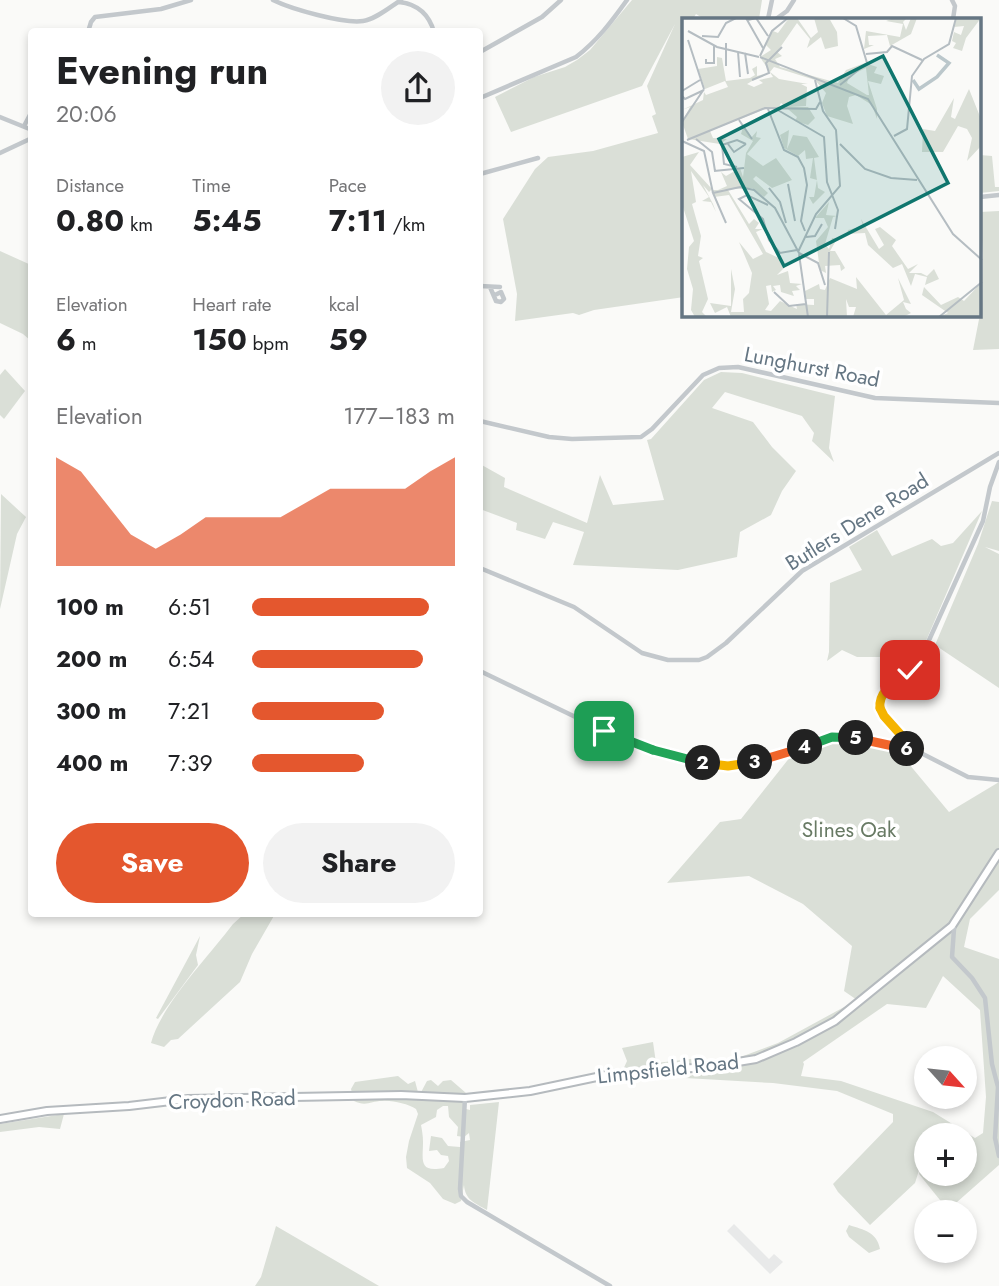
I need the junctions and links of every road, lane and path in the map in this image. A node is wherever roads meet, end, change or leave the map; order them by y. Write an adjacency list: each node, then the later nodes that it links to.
1 (191, 0): 12 (street)
2 (273, 0): 8 (street)
3 (561, 0): 14 (street)
4 (627, 0): 15 (street)
5 (772, 0): 9 (street)
6 (794, 0): 10 (street)
7 (952, 0): 11 (street)
8 (400, 1): 13 (street)
9 (768, 18)
10 (777, 18)
11 (954, 18)
12 (90, 28)
13 (432, 28)
14 (483, 50)
15 (483, 97)
16 (0, 117): 18 (street)
17 (28, 119): 18 (street)
18 (24, 127): 19 (street)
19 (28, 128)
20 (28, 140): 21 (street)
21 (0, 153)
22 (538, 158): 23 (street)
23 (483, 173)
24 (483, 286): 25 (street)
25 (490, 287): 26 (street); 27 (street)
26 (500, 287)
27 (495, 295)
28 (999, 402): 29 (street, Lunghurst Road)
29 (483, 422)
30 (999, 453): 32 (street, Butlers Dene Road)
31 (999, 463): 34 (street)
32 (483, 569)
33 (483, 672): 34 (street)
34 (908, 746): 35 (street)
35 (999, 780)
36 (999, 853): 37 (main road, Limpsfield Road)
37 (952, 926): 38 (main road, Limpsfield Road); 40 (street)
38 (465, 1098): 39 (main road, Croydon Road); 41 (street)
39 (0, 1119)
40 (999, 1156)
41 (610, 1286)

